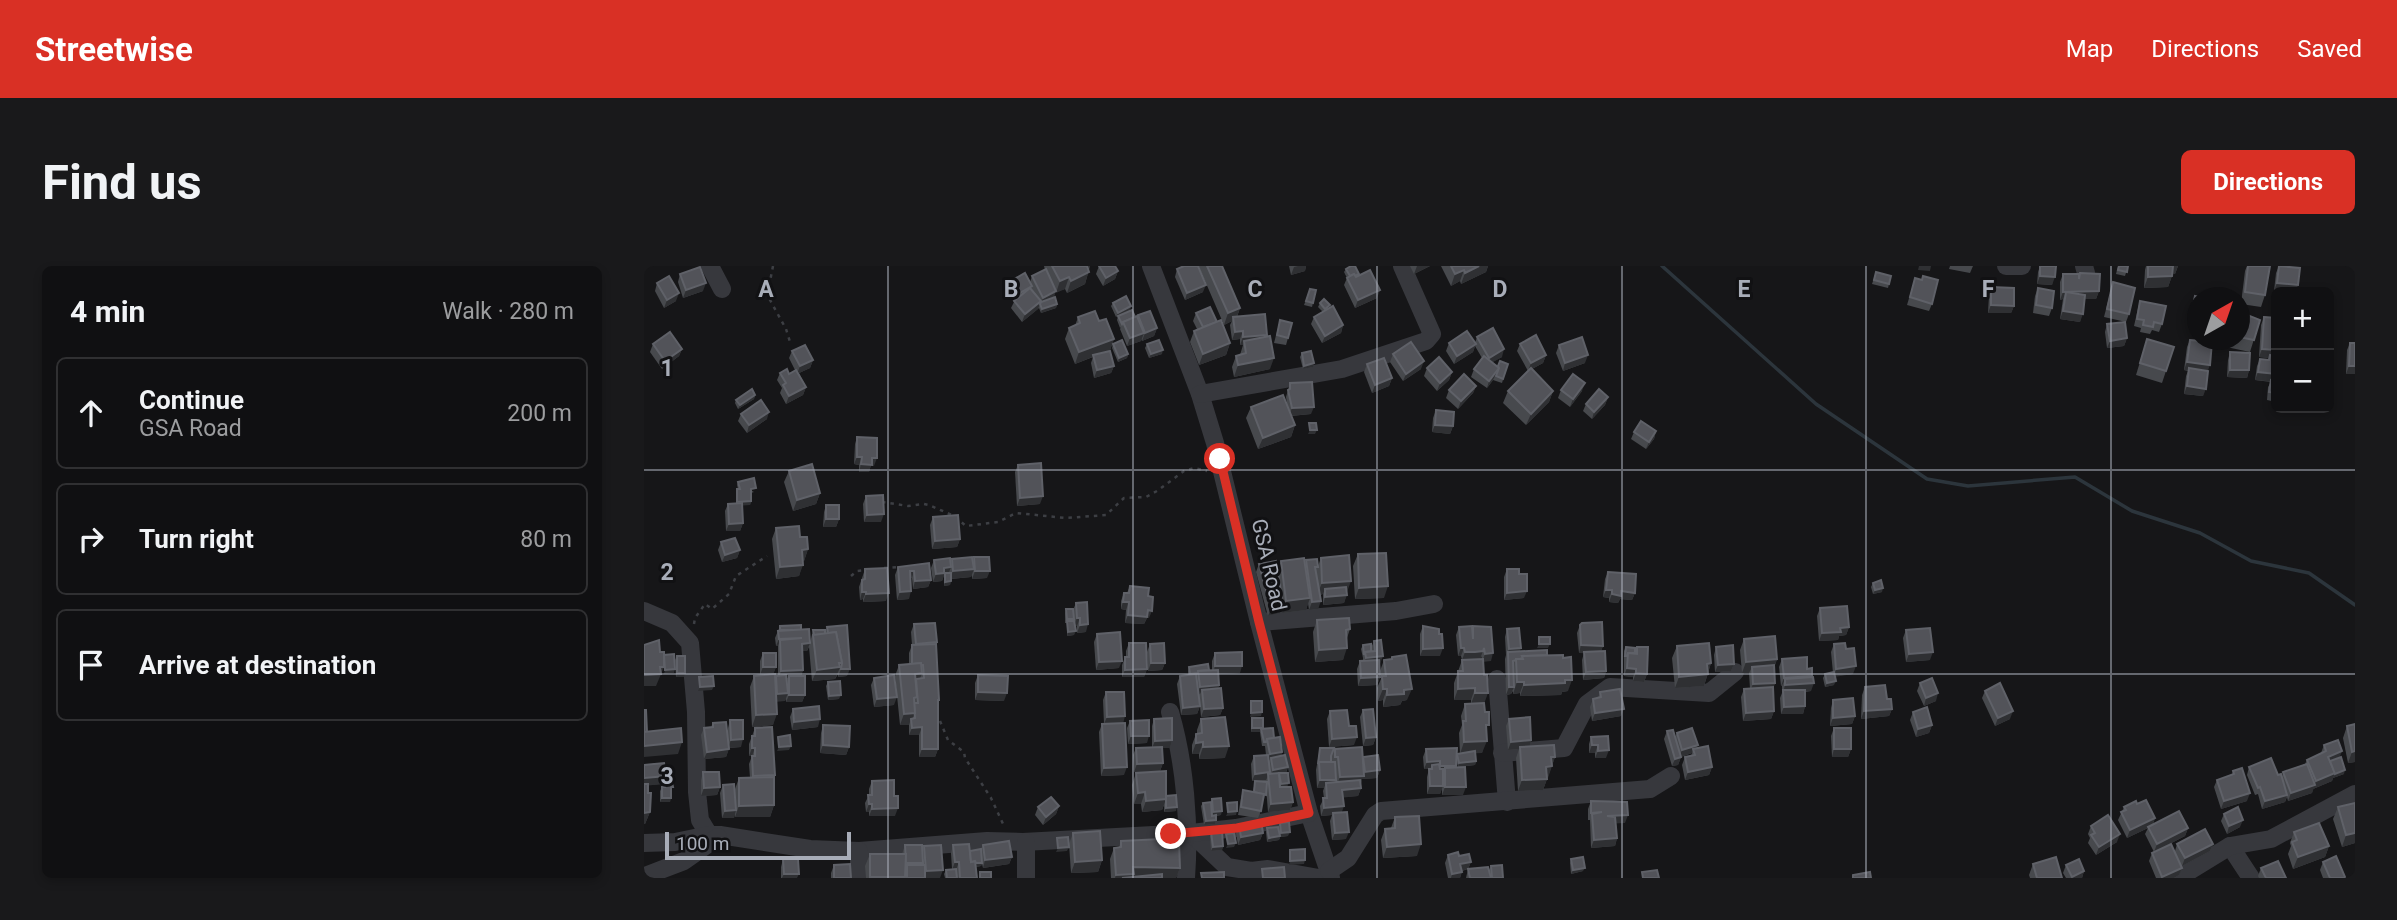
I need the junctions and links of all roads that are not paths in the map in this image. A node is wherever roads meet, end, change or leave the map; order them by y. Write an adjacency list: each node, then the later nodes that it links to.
1 (710, 266): 6 (street)
2 (1151, 266): 7 (street, GSA Road)
3 (1402, 266): 7 (street)
4 (2006, 266): 5 (street)
5 (2022, 266)
6 (722, 289)
7 (1200, 394): 10 (street, GSA Road)
8 (1434, 604): 10 (street)
9 (644, 611): 20 (street)
10 (1259, 622): 18 (street, GSA Road)
11 (1735, 672): 14 (street)
12 (1497, 679): 14 (street)
13 (1170, 712): 19 (street)
14 (1502, 753): 17 (street)
15 (1671, 776): 17 (street)
16 (2355, 794): 23 (street)
17 (1507, 802): 26 (street)
18 (1309, 813): 19 (street); 26 (street, GSA Road)
19 (1189, 833): 21 (street); 26 (street); 29 (street)
20 (715, 835): 22 (street); 24 (street); 25 (street)
21 (1021, 842): 24 (street); 28 (street)
22 (644, 843)
23 (2230, 846): 30 (street); 31 (street)
24 (859, 851): 27 (street)
25 (645, 876)
26 (1326, 876)
27 (859, 878)
28 (1026, 878)
29 (1186, 878)
30 (2178, 878)
31 (2251, 878)

